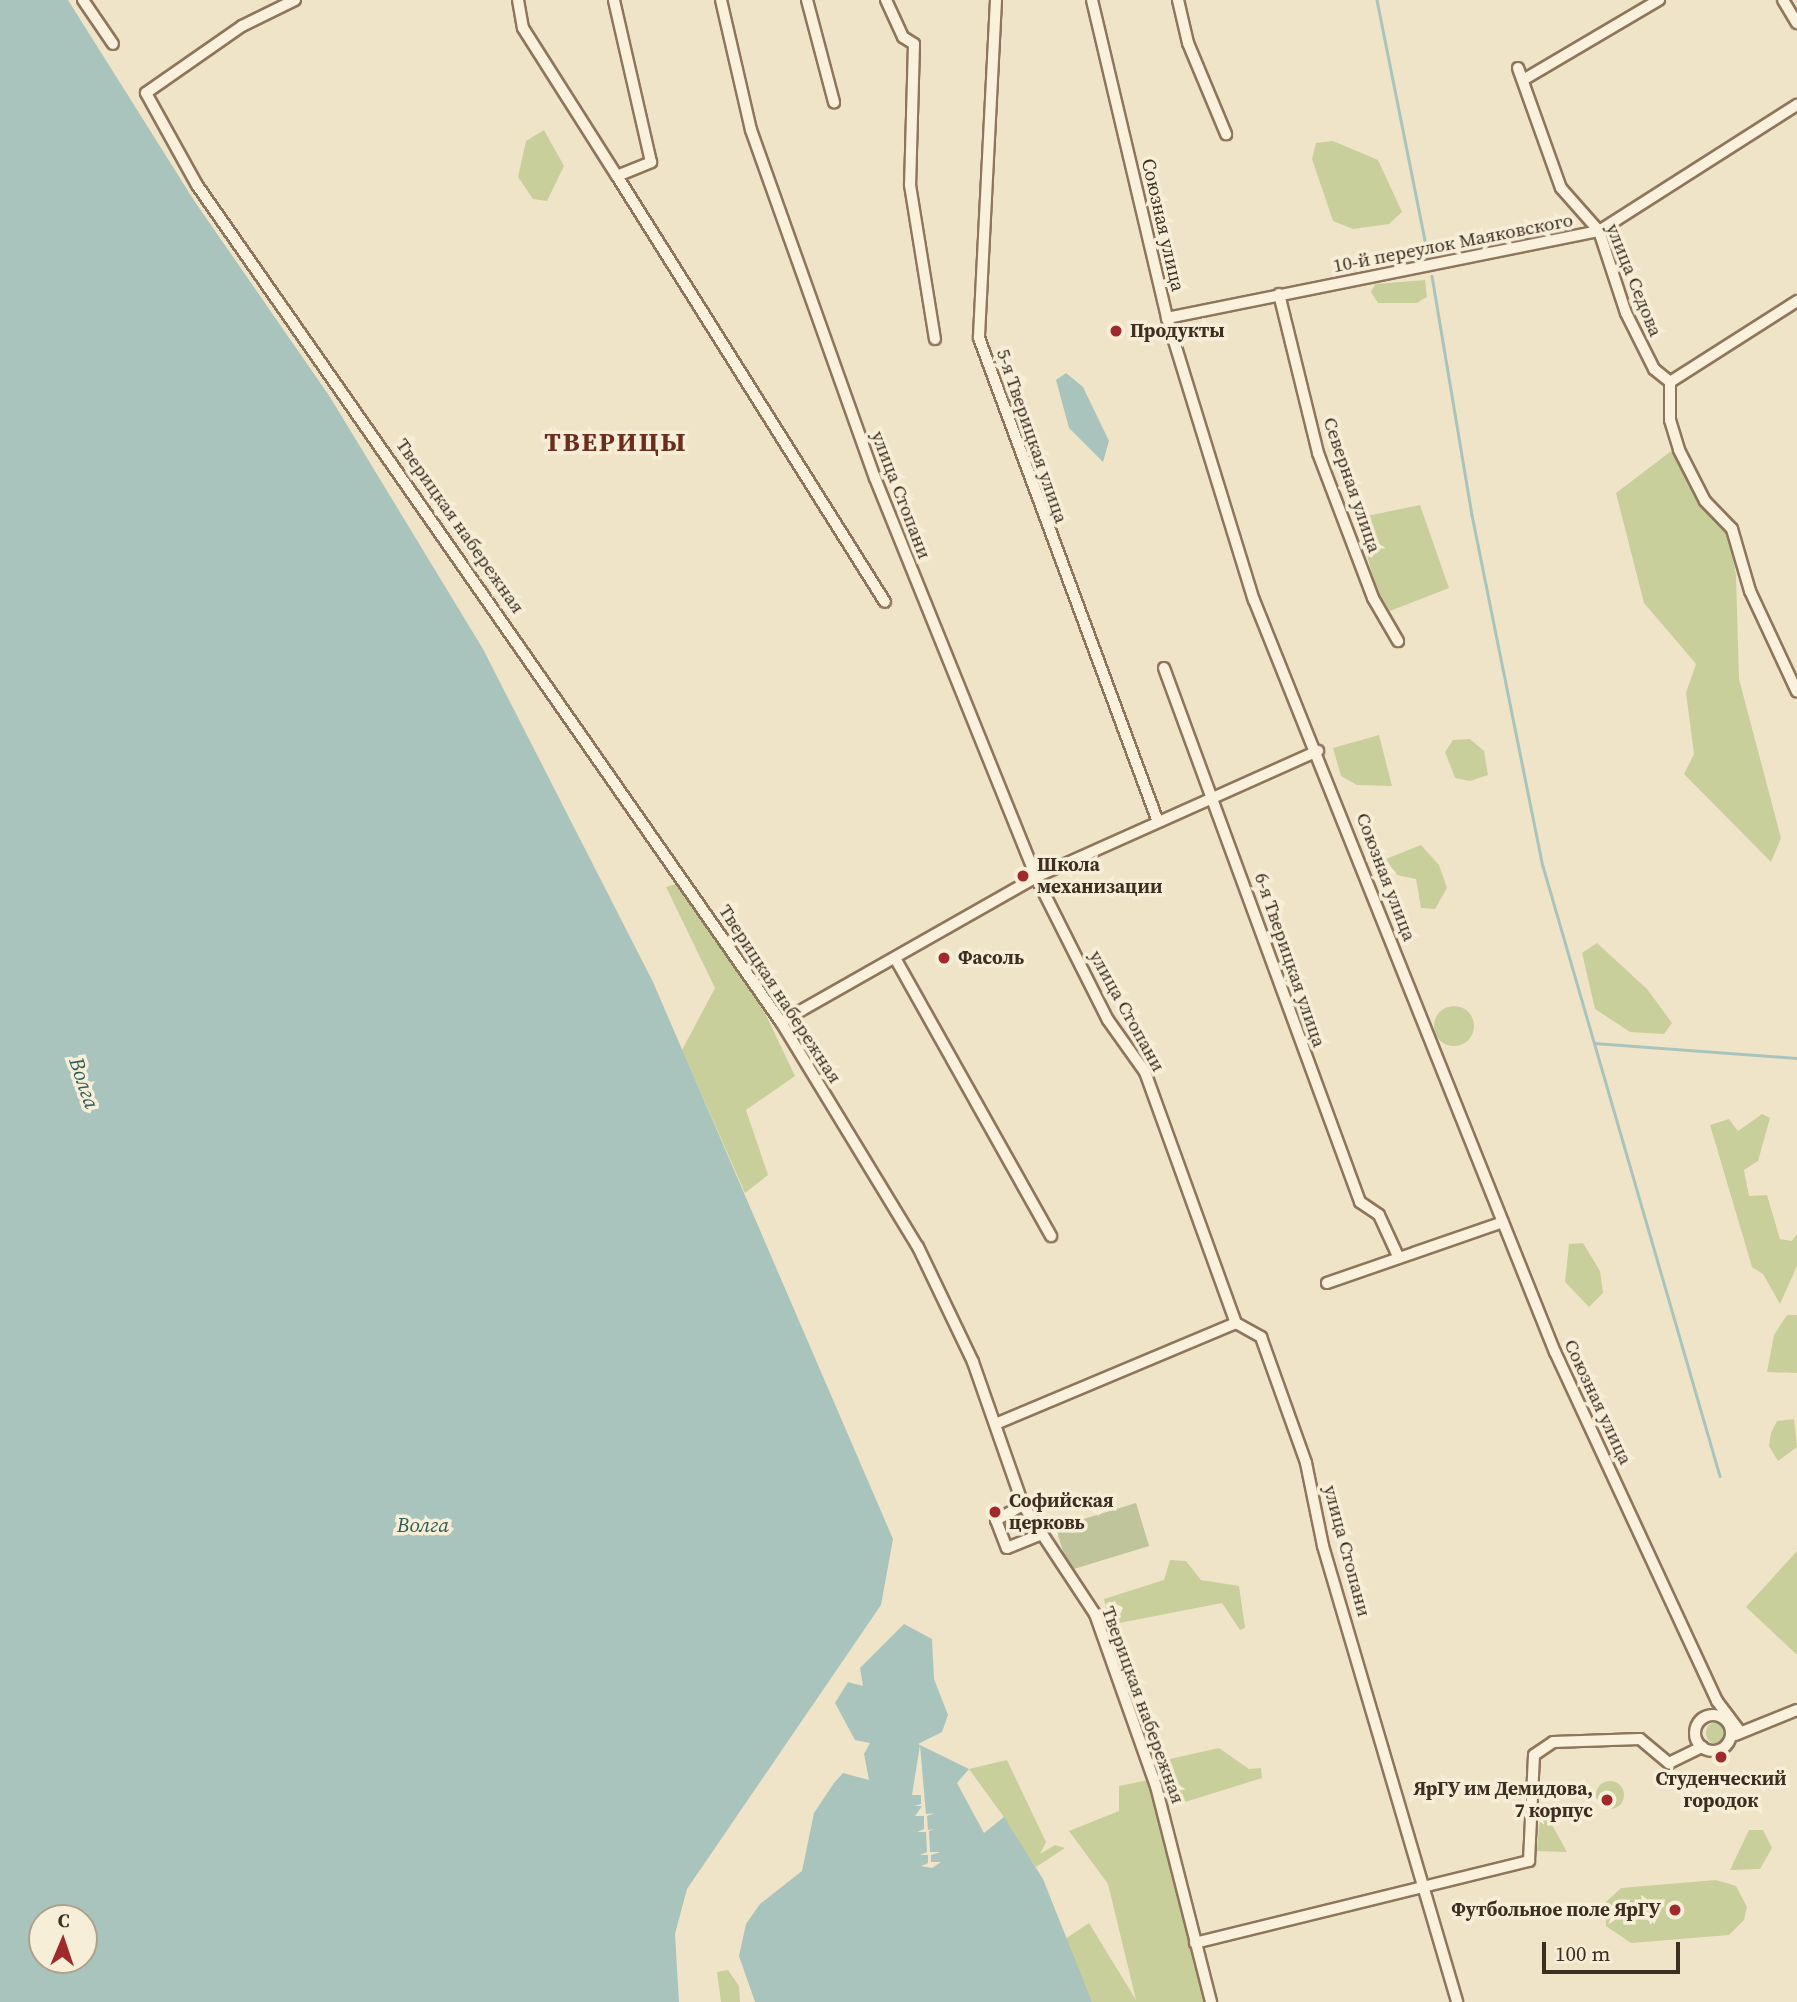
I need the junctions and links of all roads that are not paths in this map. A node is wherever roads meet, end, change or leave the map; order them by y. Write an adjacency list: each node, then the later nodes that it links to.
1 (83, 0): 14 (street)
2 (295, 0): 36 (street, Тверицкая набережная)
3 (518, 0): 20 (street)
4 (614, 0): 20 (street)
5 (721, 0): 34 (street, улица Стопани)
6 (807, 0): 17 (street)
7 (886, 0): 25 (street)
8 (996, 0): 33 (street, 5-я Тверицкая улица)
9 (1092, 0): 24 (street, Союзная улица)
10 (1178, 0): 19 (street)
11 (1659, 0): 16 (street)
12 (1783, 0): 13 (street)
13 (1797, 23)
14 (113, 44)
15 (1518, 68): 16 (street, улица Седова)
16 (1523, 80): 21 (street, улица Седова)
17 (834, 102)
18 (1797, 105): 21 (street, 10-й переулок Маяковского)
19 (1226, 134)
20 (617, 176): 27 (street)
21 (1599, 231): 22 (street, 10-й переулок Маяковского); 26 (street, улица Седова)
22 (1279, 294): 24 (street, 10-й переулок Маяковского); 28 (street, Северная улица)
23 (1797, 301): 26 (street)
24 (1167, 318): 31 (street, Союзная улица)
25 (935, 339)
26 (1670, 382): 30 (street)
27 (885, 602)
28 (1398, 641)
29 (1164, 668): 32 (street, 6-я Тверицкая улица)
30 (1797, 692)
31 (1318, 751): 32 (street); 37 (street, Союзная улица)
32 (1213, 797): 33 (street); 39 (street, 6-я Тверицкая улица)
33 (1158, 822): 34 (street)
34 (1036, 877): 35 (street); 41 (street, улица Стопани)
35 (895, 958): 36 (street); 38 (street)
36 (781, 1022): 42 (street, Тверицкая набережная)
37 (1503, 1222): 39 (street); 46 (street, Союзная улица)
38 (1051, 1236)
39 (1397, 1254): 40 (street)
40 (1327, 1283)
41 (1236, 1323): 42 (street); 49 (street, улица Стопани)
42 (998, 1423): 43 (street, Тверицкая набережная)
43 (1023, 1505): 44 (street, Тверицкая набережная); 44 (street)
44 (1042, 1534): 50 (street, Тверицкая набережная)
45 (1797, 1710): 47 (street)
46 (1728, 1721): 47 (street, Союзная улица); 48 (street)
47 (1735, 1735): 48 (street)
48 (1702, 1747): 49 (street)
49 (1422, 1892): 50 (street); 52 (street, улица Стопани)
50 (1195, 1943): 51 (street, Тверицкая набережная)
51 (1211, 2002)
52 (1457, 2002)

